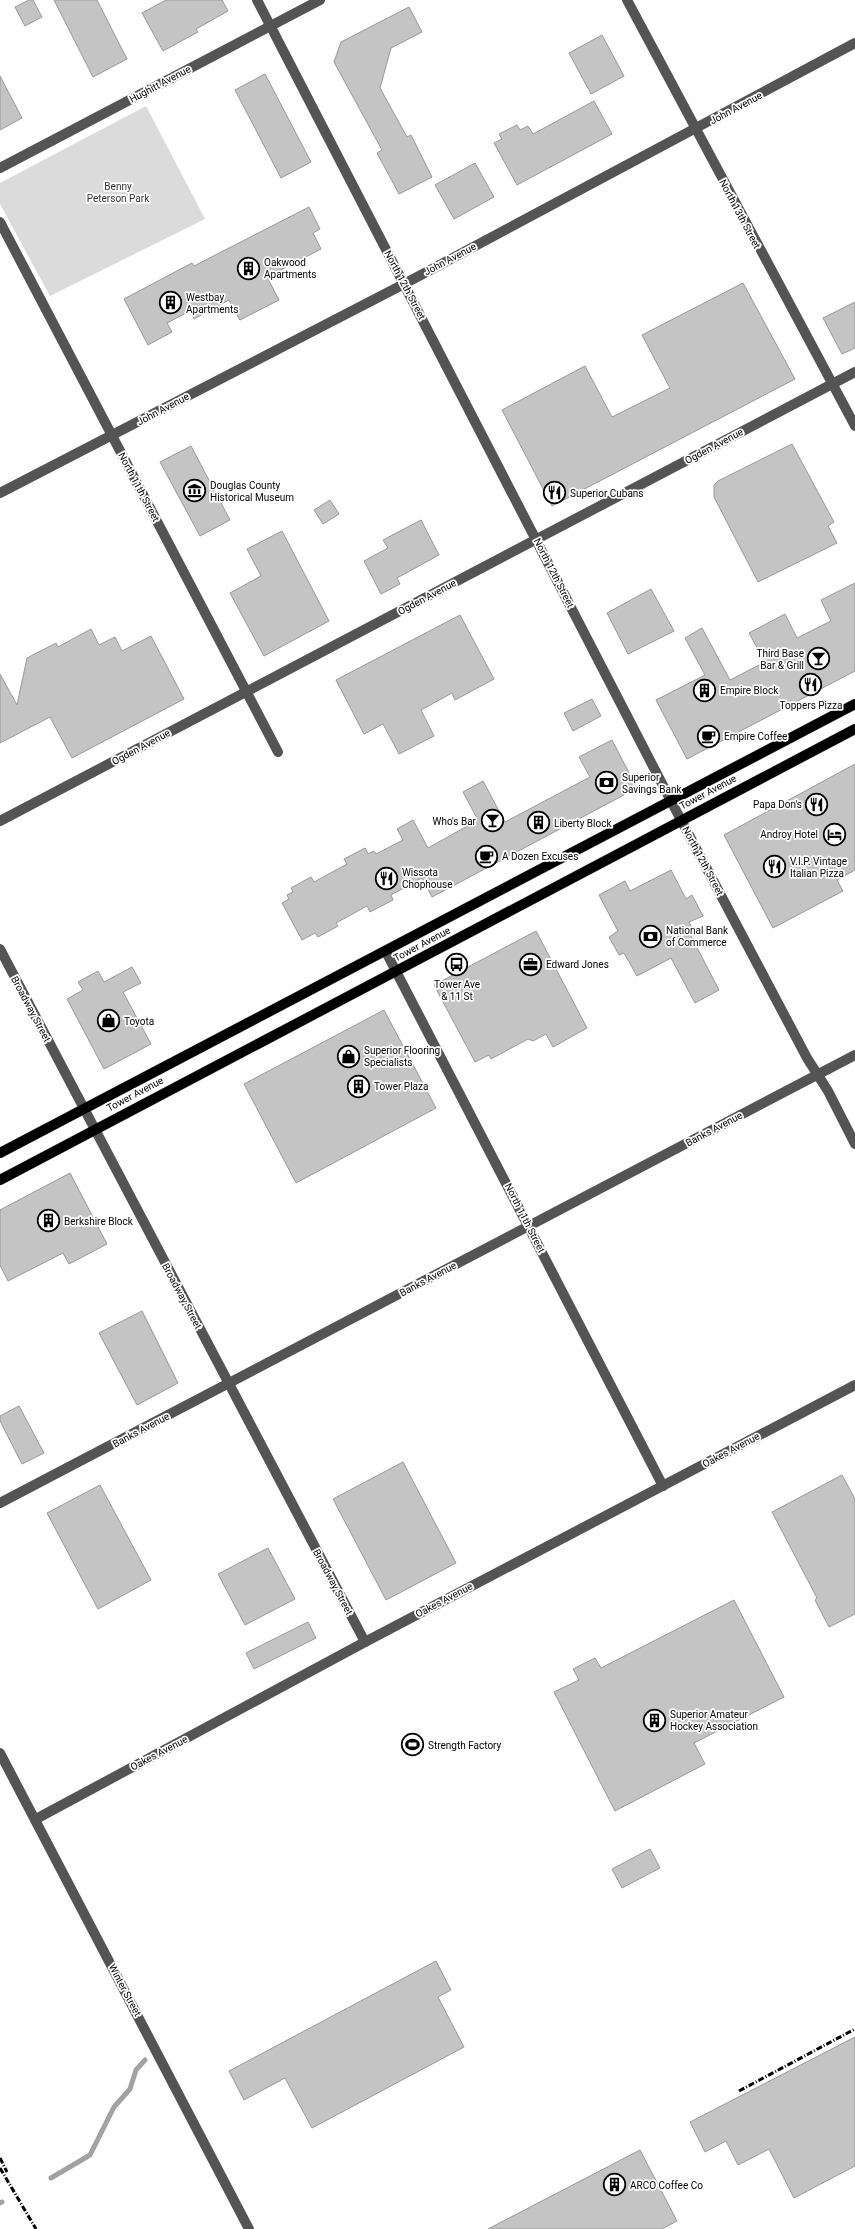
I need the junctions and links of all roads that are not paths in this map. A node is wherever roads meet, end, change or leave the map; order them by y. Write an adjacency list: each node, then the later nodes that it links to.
1 (257, 0): 4 (street, North 12th Street)
2 (320, 0): 4 (street, Hughitt Avenue)
3 (627, 0): 6 (street, North 13th Street)
4 (271, 26): 7 (street, Hughitt Avenue); 9 (street, North 12th Street)
5 (855, 44): 6 (street, John Avenue)
6 (696, 130): 9 (street, John Avenue); 11 (street, North 13th Street)
7 (0, 168)
8 (0, 222): 13 (street, North 11th Street)
9 (404, 284): 13 (street, John Avenue); 15 (street, North 12th Street)
10 (855, 372): 11 (street, Ogden Avenue)
11 (833, 384): 12 (street, North 13th Street); 15 (street, Ogden Avenue)
12 (855, 426)
13 (112, 436): 14 (street, John Avenue); 16 (street, North 11th Street)
14 (0, 493)
15 (537, 539): 16 (street, Ogden Avenue); 20 (street, North 12th Street)
16 (247, 692): 19 (street, North 11th Street); 22 (street, Ogden Avenue)
17 (855, 704): 20 (main road, Tower Avenue)
18 (855, 729): 21 (main road, Tower Avenue)
19 (278, 752)
20 (671, 801): 21 (street, North 12th Street); 24 (main road, Tower Avenue)
21 (681, 820): 25 (main road, Tower Avenue); 27 (street, North 12th Street)
22 (0, 821)
23 (0, 949): 28 (street, Broadway Street)
24 (386, 952): 25 (street, North 11th Street); 28 (main road, Tower Avenue)
25 (396, 971): 29 (main road, Tower Avenue); 33 (street, North 11th Street)
26 (855, 1055): 27 (street, Banks Avenue)
27 (818, 1074): 30 (street, North 12th Street); 33 (street, Banks Avenue)
28 (84, 1109): 29 (street, Broadway Street); 31 (main road, Tower Avenue)
29 (95, 1129): 32 (main road, Tower Avenue); 34 (street, Broadway Street)
30 (855, 1144)
31 (0, 1154)
32 (0, 1180)
33 (529, 1226): 34 (street, Banks Avenue); 36 (street, North 11th Street)
34 (228, 1384): 37 (street, Banks Avenue); 38 (street, Broadway Street)
35 (855, 1385): 36 (street, Oakes Avenue)
36 (663, 1486): 38 (street, Oakes Avenue)
37 (0, 1503)
38 (365, 1642): 40 (street, Oakes Avenue)
39 (0, 1752): 40 (street, Winter Street)
40 (36, 1819): 41 (street, Winter Street)
41 (250, 2229)

